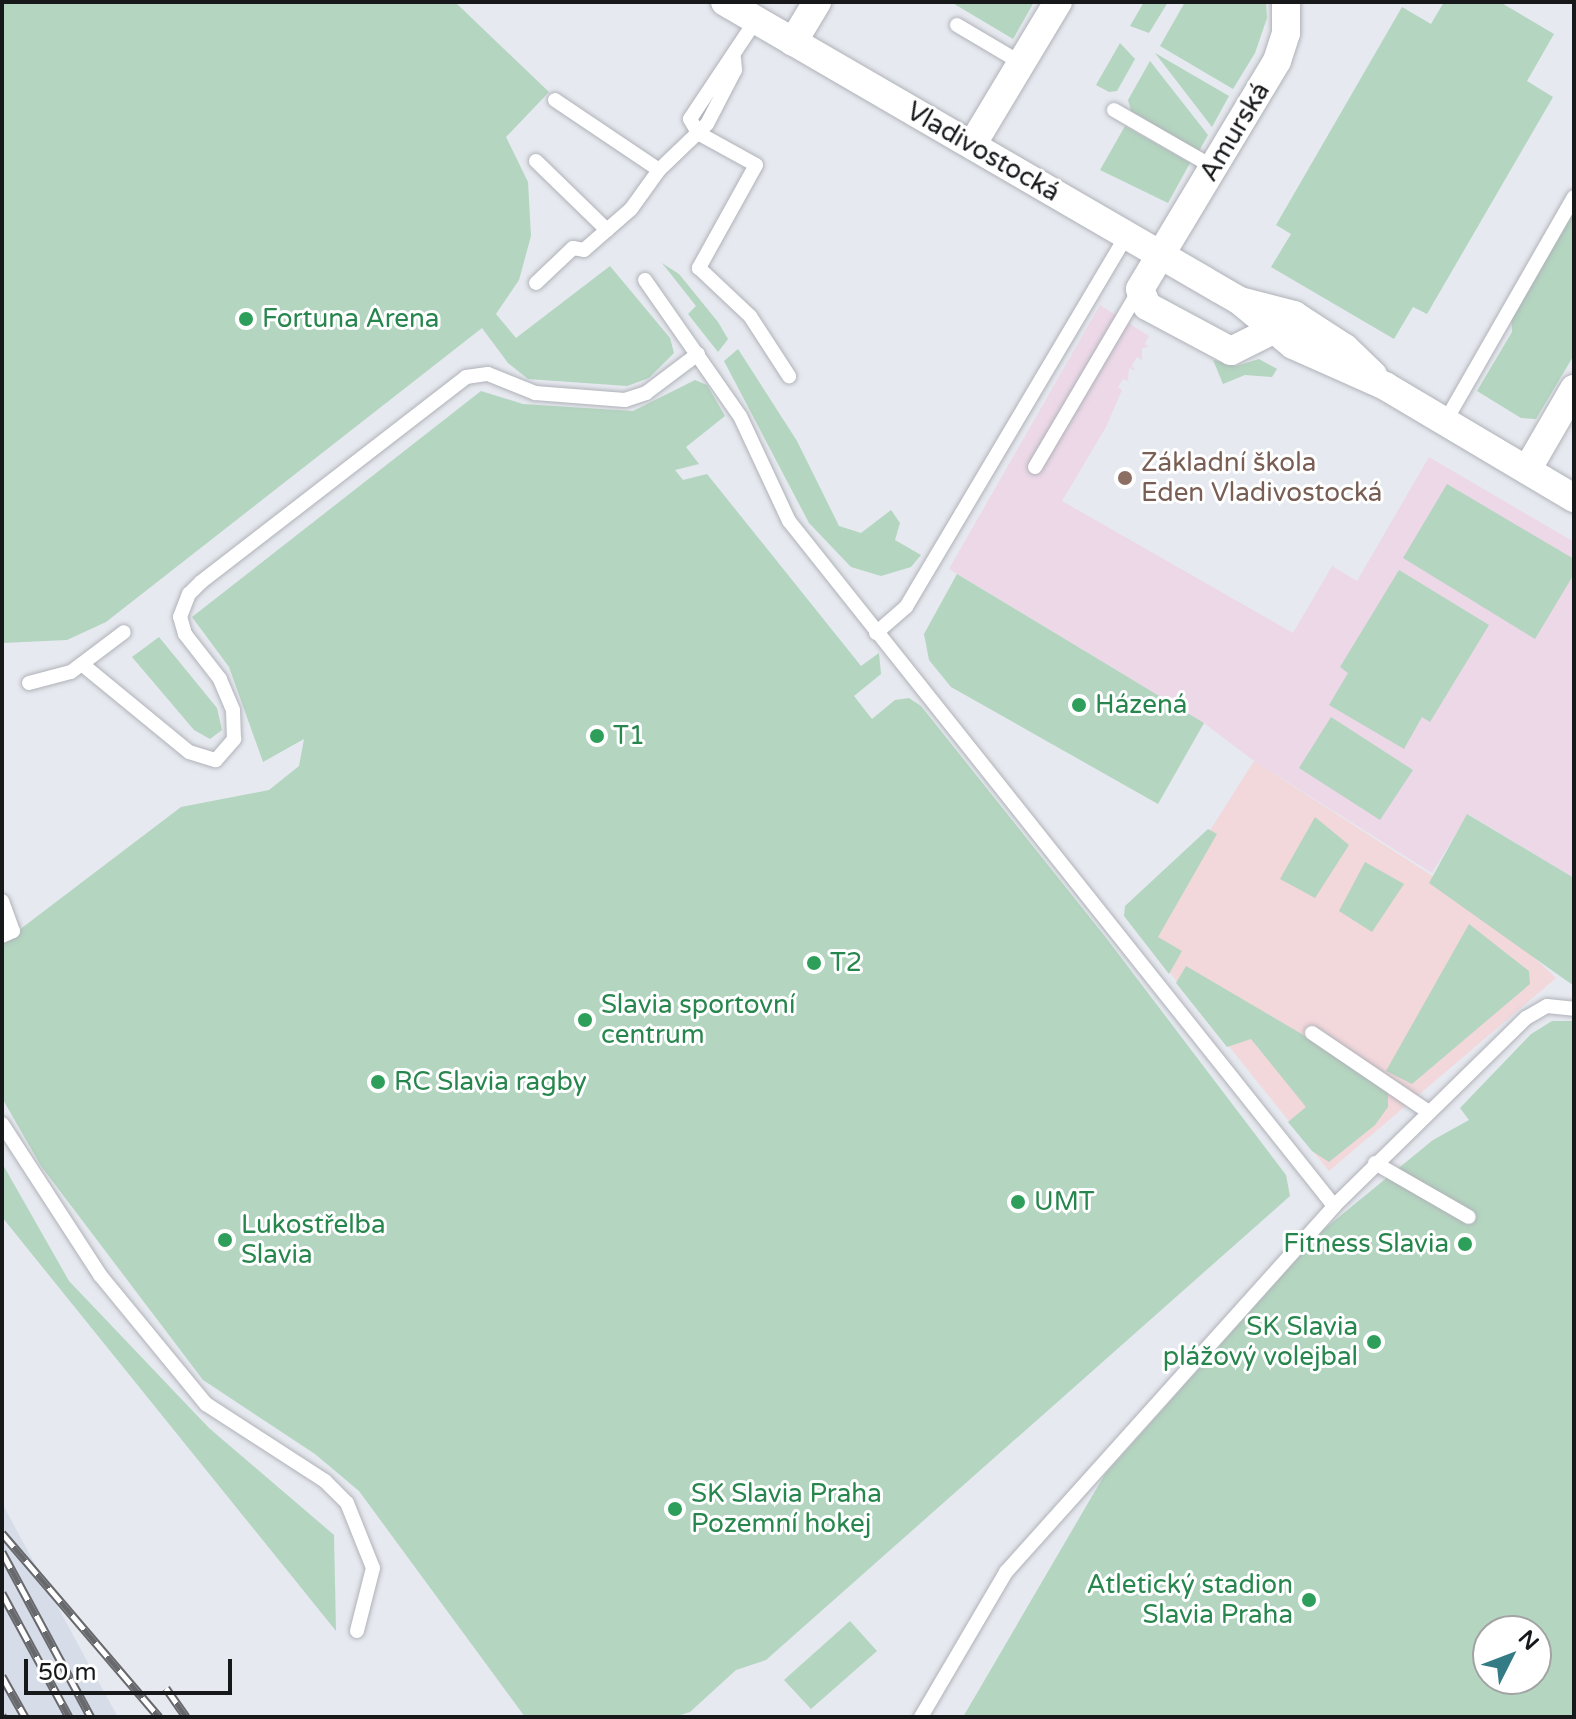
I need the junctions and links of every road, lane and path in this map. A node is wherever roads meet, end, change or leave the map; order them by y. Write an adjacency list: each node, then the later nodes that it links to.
1 (725, 2): 5 (street, Vladivostocká)
2 (817, 2): 7 (street)
3 (1058, 2): 8 (street)
4 (1286, 2): 14 (street, Amurská)
5 (756, 20): 7 (street, Vladivostocká); 11 (lane)
6 (957, 25): 8 (lane)
7 (793, 42): 12 (street, Vladivostocká)
8 (1021, 63): 12 (street)
9 (555, 100): 15 (lane)
10 (1114, 110): 14 (lane)
11 (698, 133): 15 (lane); 25 (lane)
12 (972, 145): 18 (street, Vladivostocká)
13 (536, 161): 17 (lane)
14 (1213, 167): 19 (street, Amurská)
15 (659, 170): 17 (lane)
16 (1574, 197): 28 (lane)
17 (607, 230): 21 (lane)
18 (1127, 235): 19 (street, Vladivostocká); 33 (lane)
19 (1156, 252): 22 (street, Vladivostocká); 23 (street, Amurská); 29 (lane)
20 (645, 280): 24 (lane)
21 (536, 283)
22 (1240, 301): 23 (street, Vladivostocká); 26 (street, Vladivostocká)
23 (1273, 330): 26 (street, Vladivostocká)
24 (698, 354): 33 (lane); 34 (lane)
25 (789, 376)
26 (1385, 386): 28 (street, Vladivostocká)
27 (1574, 389): 30 (street)
28 (1445, 422): 30 (street, Vladivostocká)
29 (1035, 467)
30 (1527, 470): 31 (street, Vladivostocká)
31 (1574, 498)
32 (124, 632): 34 (lane)
33 (876, 633): 43 (lane)
34 (83, 665): 35 (lane)
35 (29, 683)
36 (2, 901): 37 (lane)
37 (2, 936)
38 (1574, 1009): 40 (lane)
39 (1312, 1033): 40 (lane)
40 (1427, 1111): 42 (lane)
41 (2, 1124): 45 (lane)
42 (1375, 1163): 43 (lane); 44 (lane)
43 (1334, 1206): 46 (lane)
44 (1469, 1217)
45 (357, 1631)
46 (921, 1717)

